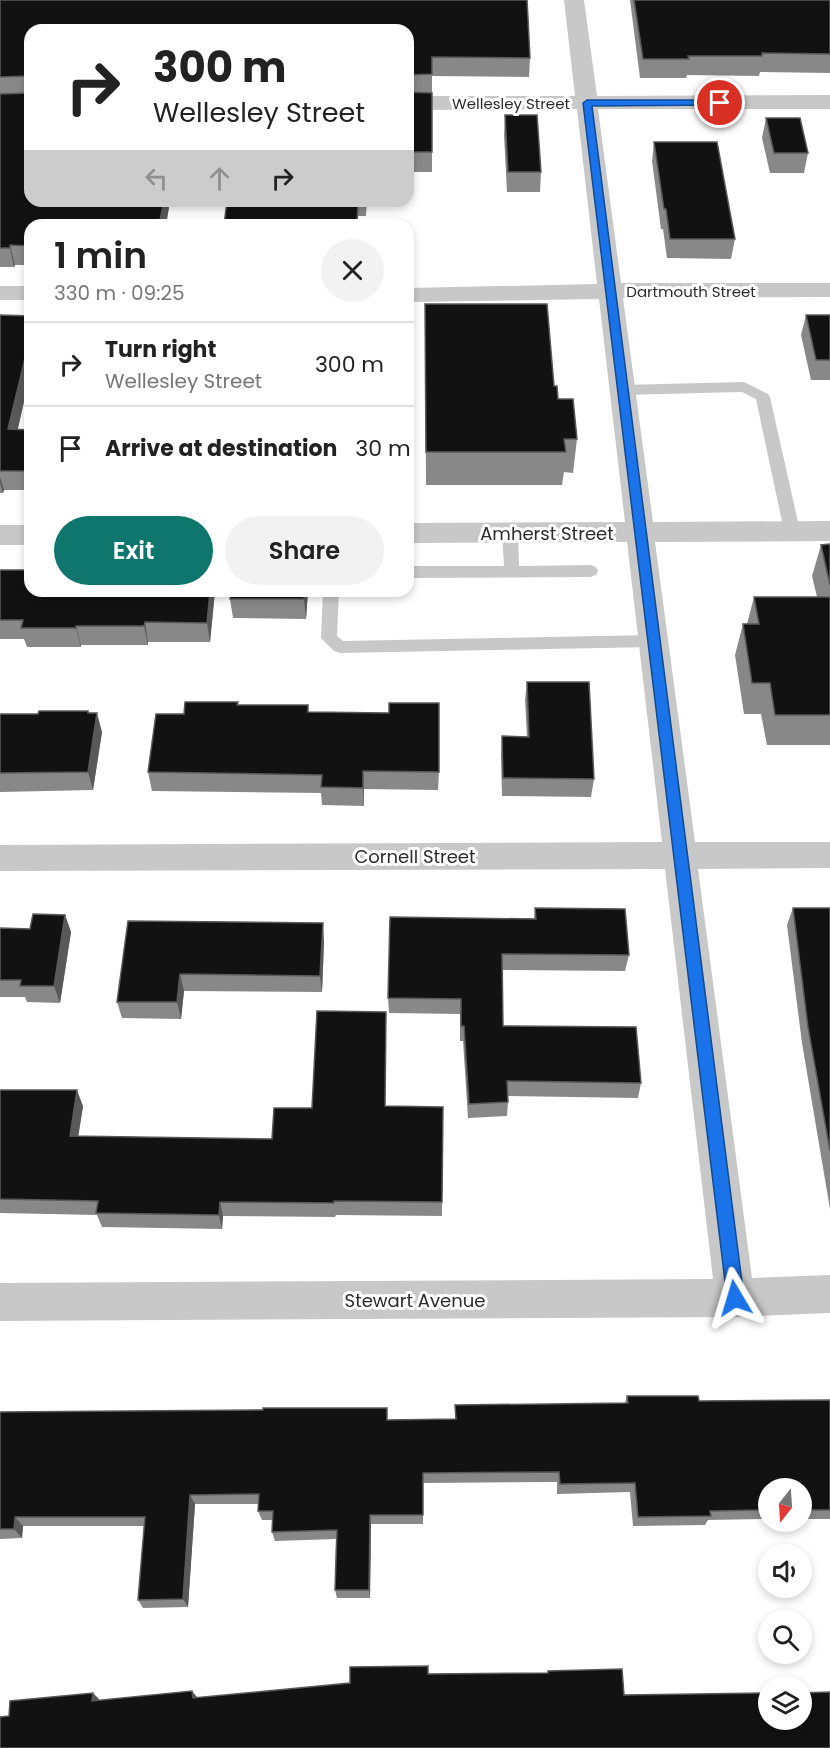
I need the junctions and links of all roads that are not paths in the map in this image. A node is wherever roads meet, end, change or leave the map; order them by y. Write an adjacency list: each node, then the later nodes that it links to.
1 (574, 0): 3 (street)
2 (830, 102): 3 (street, Wellesley Street)
3 (587, 103): 4 (street, Wellesley Street); 6 (street)
4 (414, 104)
5 (830, 290): 6 (street, Dartmouth Street)
6 (610, 291): 9 (street, Dartmouth Street); 10 (street)
7 (0, 293): 8 (street)
8 (24, 293)
9 (414, 296)
10 (622, 390): 11 (lane); 13 (street)
11 (792, 531): 12 (street, Amherst Street); 13 (street, Amherst Street)
12 (830, 531)
13 (640, 532): 15 (street, Amherst Street); 22 (street)
14 (414, 533): 15 (street, Amherst Street)
15 (510, 533): 20 (lane)
16 (0, 535): 17 (street)
17 (24, 535)
18 (590, 571): 20 (lane)
19 (414, 572): 20 (lane)
20 (513, 572)
21 (331, 597): 22 (lane)
22 (654, 641): 23 (street)
23 (681, 855): 24 (street, Cornell Street); 25 (street, Cornell Street); 27 (street)
24 (830, 855)
25 (0, 858)
26 (830, 1294): 27 (street, Stewart Avenue)
27 (735, 1298): 28 (street, Stewart Avenue)
28 (0, 1302)

